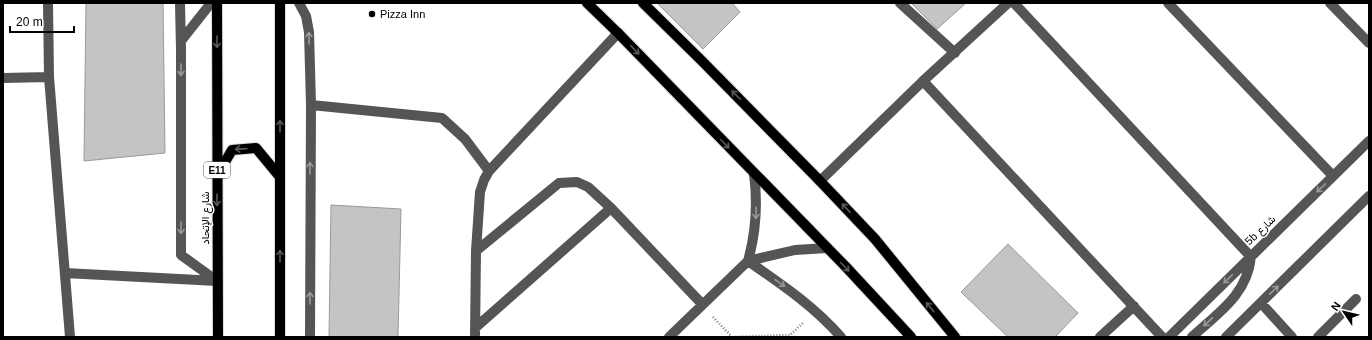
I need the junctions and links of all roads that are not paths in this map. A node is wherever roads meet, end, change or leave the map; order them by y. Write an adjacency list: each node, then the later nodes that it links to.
1 (48, 3): 18 (street)
2 (180, 3): 15 (street)
3 (211, 3): 15 (street)
4 (218, 3): 25 (main road, شارع الإتحاد / E11, one-way to 25)
5 (280, 3): 27 (main road, one-way to 5)
6 (299, 3): 21 (street, one-way to 6)
7 (587, 3): 14 (main road)
8 (643, 3): 28 (main road, one-way to 8)
9 (900, 3): 17 (street)
10 (1008, 3): 17 (street)
11 (1014, 3): 33 (street)
12 (1168, 3): 26 (street)
13 (1330, 3): 16 (street)
14 (618, 33): 23 (street); 24 (main road, one-way to 24)
15 (181, 40): 36 (street, one-way to 36)
16 (1369, 43)
17 (954, 53): 20 (street)
18 (49, 77): 19 (street); 35 (street)
19 (3, 78)
20 (923, 81): 28 (street); 40 (street)
21 (311, 105): 23 (street); 45 (street, one-way to 21)
22 (1369, 141): 26 (street, 5b شارع)
23 (489, 171): 32 (street)
24 (754, 174): 31 (main road); 34 (street, one-way to 34)
25 (217, 175): 27 (main road, one-way to 25); 36 (main road, شارع الإتحاد / E11, one-way to 36)
26 (1333, 176): 33 (street, 5b شارع, one-way to 33)
27 (280, 177): 44 (main road, one-way to 27)
28 (820, 181): 49 (main road, one-way to 28)
29 (1369, 196): 38 (street, one-way to 29)
30 (611, 208): 32 (street); 39 (street); 41 (street)
31 (827, 248): 34 (street); 48 (main road, one-way to 48)
32 (476, 251): 41 (street)
33 (1251, 256): 52 (street, 5b شارع, one-way to 52); 53 (street, one-way to 53)
34 (748, 261): 39 (street); 47 (street, one-way to 47)
35 (65, 273): 36 (street); 42 (street)
36 (217, 281): 43 (main road, شارع الإتحاد / E11)
37 (1356, 299): 56 (street)
38 (1261, 303): 54 (street); 55 (street)
39 (702, 304): 46 (street)
40 (1134, 306): 50 (street); 51 (street)
41 (475, 332)
42 (70, 337)
43 (218, 337)
44 (280, 337)
45 (310, 337)
46 (669, 337)
47 (841, 337)
48 (911, 337)
49 (954, 337)
50 (1100, 337)
51 (1162, 337)
52 (1169, 337)
53 (1192, 337)
54 (1226, 337)
55 (1292, 337)
56 (1318, 337)

